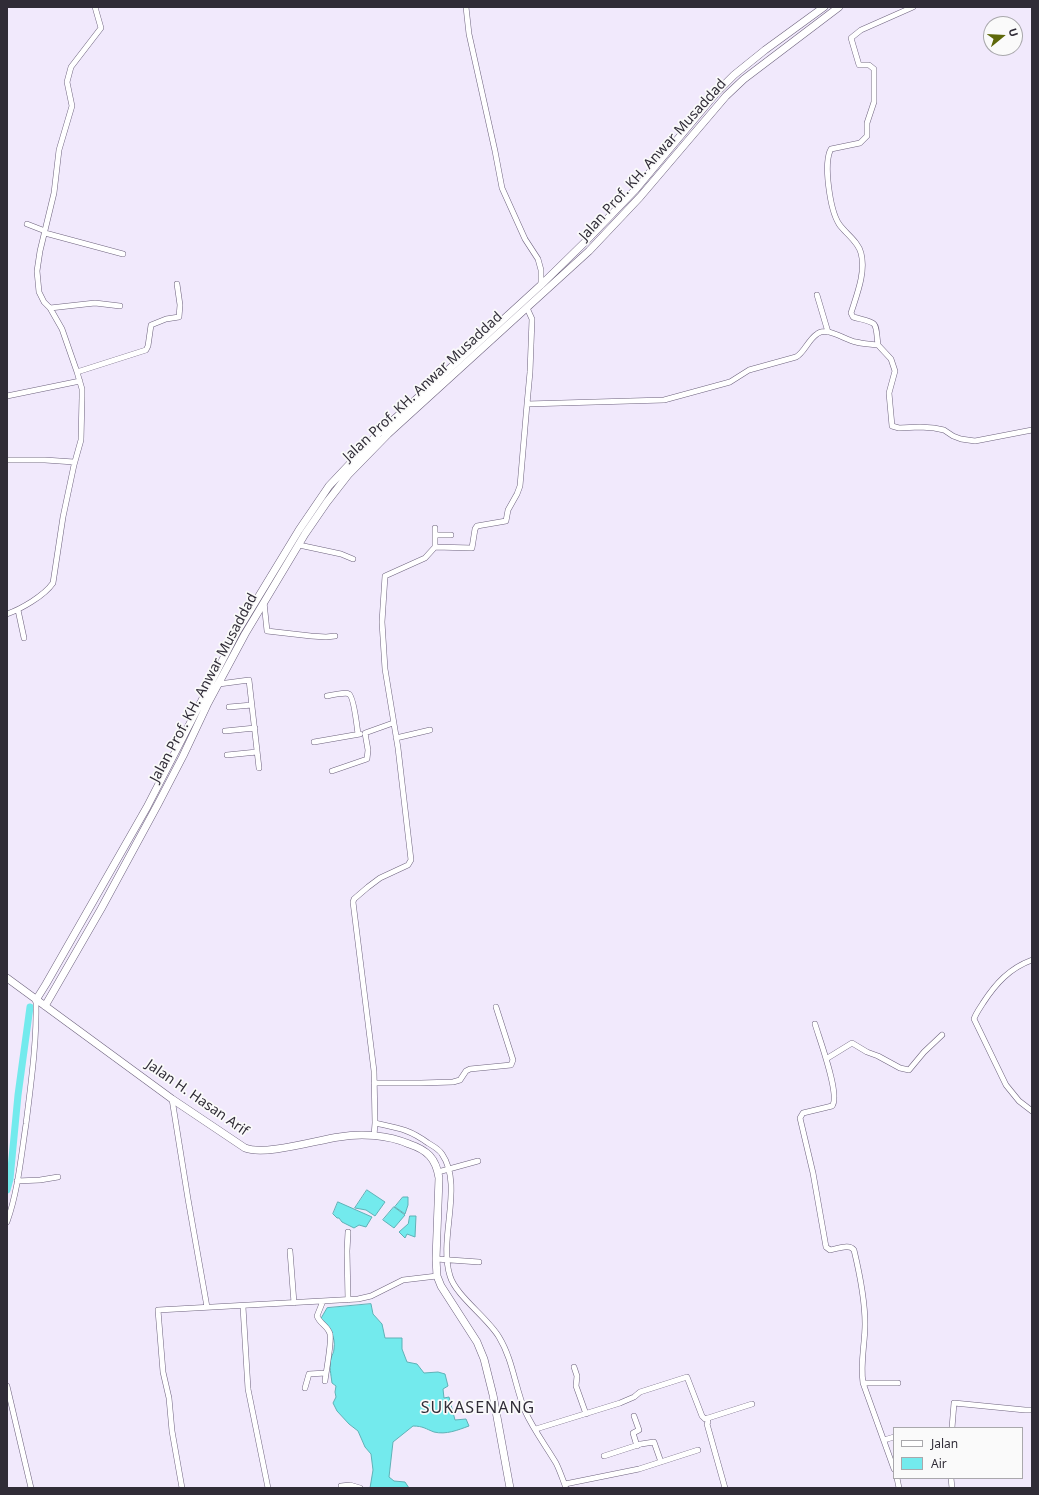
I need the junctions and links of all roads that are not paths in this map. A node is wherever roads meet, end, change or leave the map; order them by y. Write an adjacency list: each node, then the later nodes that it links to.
1 (95, 7): 9 (street)
2 (466, 7): 12 (street)
3 (824, 7): 6 (street, Jalan Prof. KH. Anwar Musaddad)
4 (839, 7): 7 (street, Jalan Prof. KH. Anwar Musaddad)
5 (913, 7): 20 (street)
6 (803, 22): 7 (street); 12 (street, Jalan Prof. KH. Anwar Musaddad)
7 (808, 30): 13 (street, Jalan Prof. KH. Anwar Musaddad)
8 (27, 224): 9 (street)
9 (43, 231): 10 (street); 16 (street)
10 (123, 254)
11 (177, 284): 21 (street)
12 (541, 285): 13 (street); 19 (street, Jalan Prof. KH. Anwar Musaddad)
13 (546, 292): 17 (street, Jalan Prof. KH. Anwar Musaddad)
14 (817, 295): 18 (street)
15 (120, 306): 16 (street)
16 (50, 308): 21 (street)
17 (527, 308): 19 (street, Jalan Prof. KH. Anwar Musaddad); 24 (street)
18 (828, 332): 20 (street); 24 (street)
19 (480, 345): 28 (street, Jalan Prof. KH. Anwar Musaddad); 29 (street, Jalan Prof. KH. Anwar Musaddad)
20 (878, 345): 25 (street)
21 (77, 372): 22 (street)
22 (80, 380): 23 (street); 27 (street)
23 (7, 396)
24 (527, 404): 34 (street)
25 (1032, 430)
26 (7, 460): 27 (street)
27 (74, 462): 38 (street)
28 (322, 495): 29 (street); 36 (street, Jalan Prof. KH. Anwar Musaddad)
29 (327, 502): 33 (street, Jalan Prof. KH. Anwar Musaddad)
30 (435, 528): 31 (street)
31 (435, 535): 32 (street); 34 (street)
32 (451, 535)
33 (299, 545): 35 (street); 36 (street, Jalan Prof. KH. Anwar Musaddad)
34 (435, 547): 46 (street)
35 (353, 559)
36 (275, 576): 37 (street, Jalan Prof. KH. Anwar Musaddad); 60 (street, Jalan Prof. KH. Anwar Musaddad)
37 (264, 602): 40 (street); 42 (street, Jalan Prof. KH. Anwar Musaddad)
38 (18, 610): 39 (street); 41 (street)
39 (7, 614)
40 (335, 636)
41 (24, 638)
42 (219, 684): 44 (street); 61 (street, Jalan Prof. KH. Anwar Musaddad)
43 (327, 696): 51 (street)
44 (252, 705): 45 (street); 47 (street)
45 (229, 707)
46 (393, 723): 50 (street); 52 (street)
47 (254, 728): 49 (street); 54 (street)
48 (430, 730): 52 (street)
49 (225, 731)
50 (365, 733): 51 (street); 57 (street)
51 (358, 734): 53 (street)
52 (396, 738): 67 (street)
53 (314, 742)
54 (257, 752): 55 (street); 56 (street)
55 (227, 755)
56 (259, 768)
57 (332, 771)
58 (1032, 960): 69 (street)
59 (7, 978): 60 (street, Jalan H. Hasan Arif)
60 (38, 996): 61 (street, Jalan H. Hasan Arif); 63 (street)
61 (45, 1006): 63 (street); 68 (street, Jalan H. Hasan Arif)
62 (496, 1007): 67 (street)
63 (36, 1013): 74 (street)
64 (815, 1024): 66 (street)
65 (942, 1035): 66 (street)
66 (826, 1059): 89 (street)
67 (374, 1083): 70 (street)
68 (172, 1099): 70 (street, Jalan H. Hasan Arif); 85 (street)
69 (1032, 1111)
70 (375, 1129): 72 (street, Jalan H. Hasan Arif); 72 (street)
71 (478, 1161): 72 (street)
72 (444, 1170): 78 (street, Jalan H. Hasan Arif); 78 (street)
73 (58, 1177): 74 (street)
74 (17, 1181): 75 (street)
75 (7, 1222)
76 (348, 1232): 81 (street)
77 (290, 1251): 82 (street)
78 (441, 1259): 79 (street); 80 (street, Jalan H. Hasan Arif); 99 (street)
79 (479, 1262)
80 (437, 1276): 81 (street); 113 (street, Jalan H. Hasan Arif)
81 (348, 1300): 83 (street)
82 (294, 1303): 83 (street); 84 (street)
83 (322, 1303): 87 (street)
84 (243, 1306): 85 (street); 111 (street)
85 (207, 1307): 110 (street)
86 (574, 1367): 95 (street)
87 (326, 1373): 88 (street); 92 (street)
88 (325, 1381)
89 (863, 1383): 90 (street); 101 (street)
90 (898, 1383)
91 (7, 1386): 109 (street)
92 (306, 1388)
93 (752, 1404): 97 (street)
94 (1032, 1410): 98 (street)
95 (586, 1414): 97 (street); 99 (street)
96 (634, 1416): 102 (street)
97 (707, 1418): 114 (street)
98 (952, 1427)
99 (536, 1429): 108 (street)
100 (893, 1437): 101 (street)
101 (884, 1440): 105 (street)
102 (636, 1446): 104 (street); 106 (street)
103 (698, 1450): 106 (street)
104 (604, 1456)
105 (892, 1456)
106 (661, 1462): 108 (street)
107 (342, 1486): 112 (street)
108 (566, 1486)
109 (31, 1488)
110 (182, 1488)
111 (268, 1488)
112 (360, 1488)
113 (510, 1488)
114 (725, 1488)

